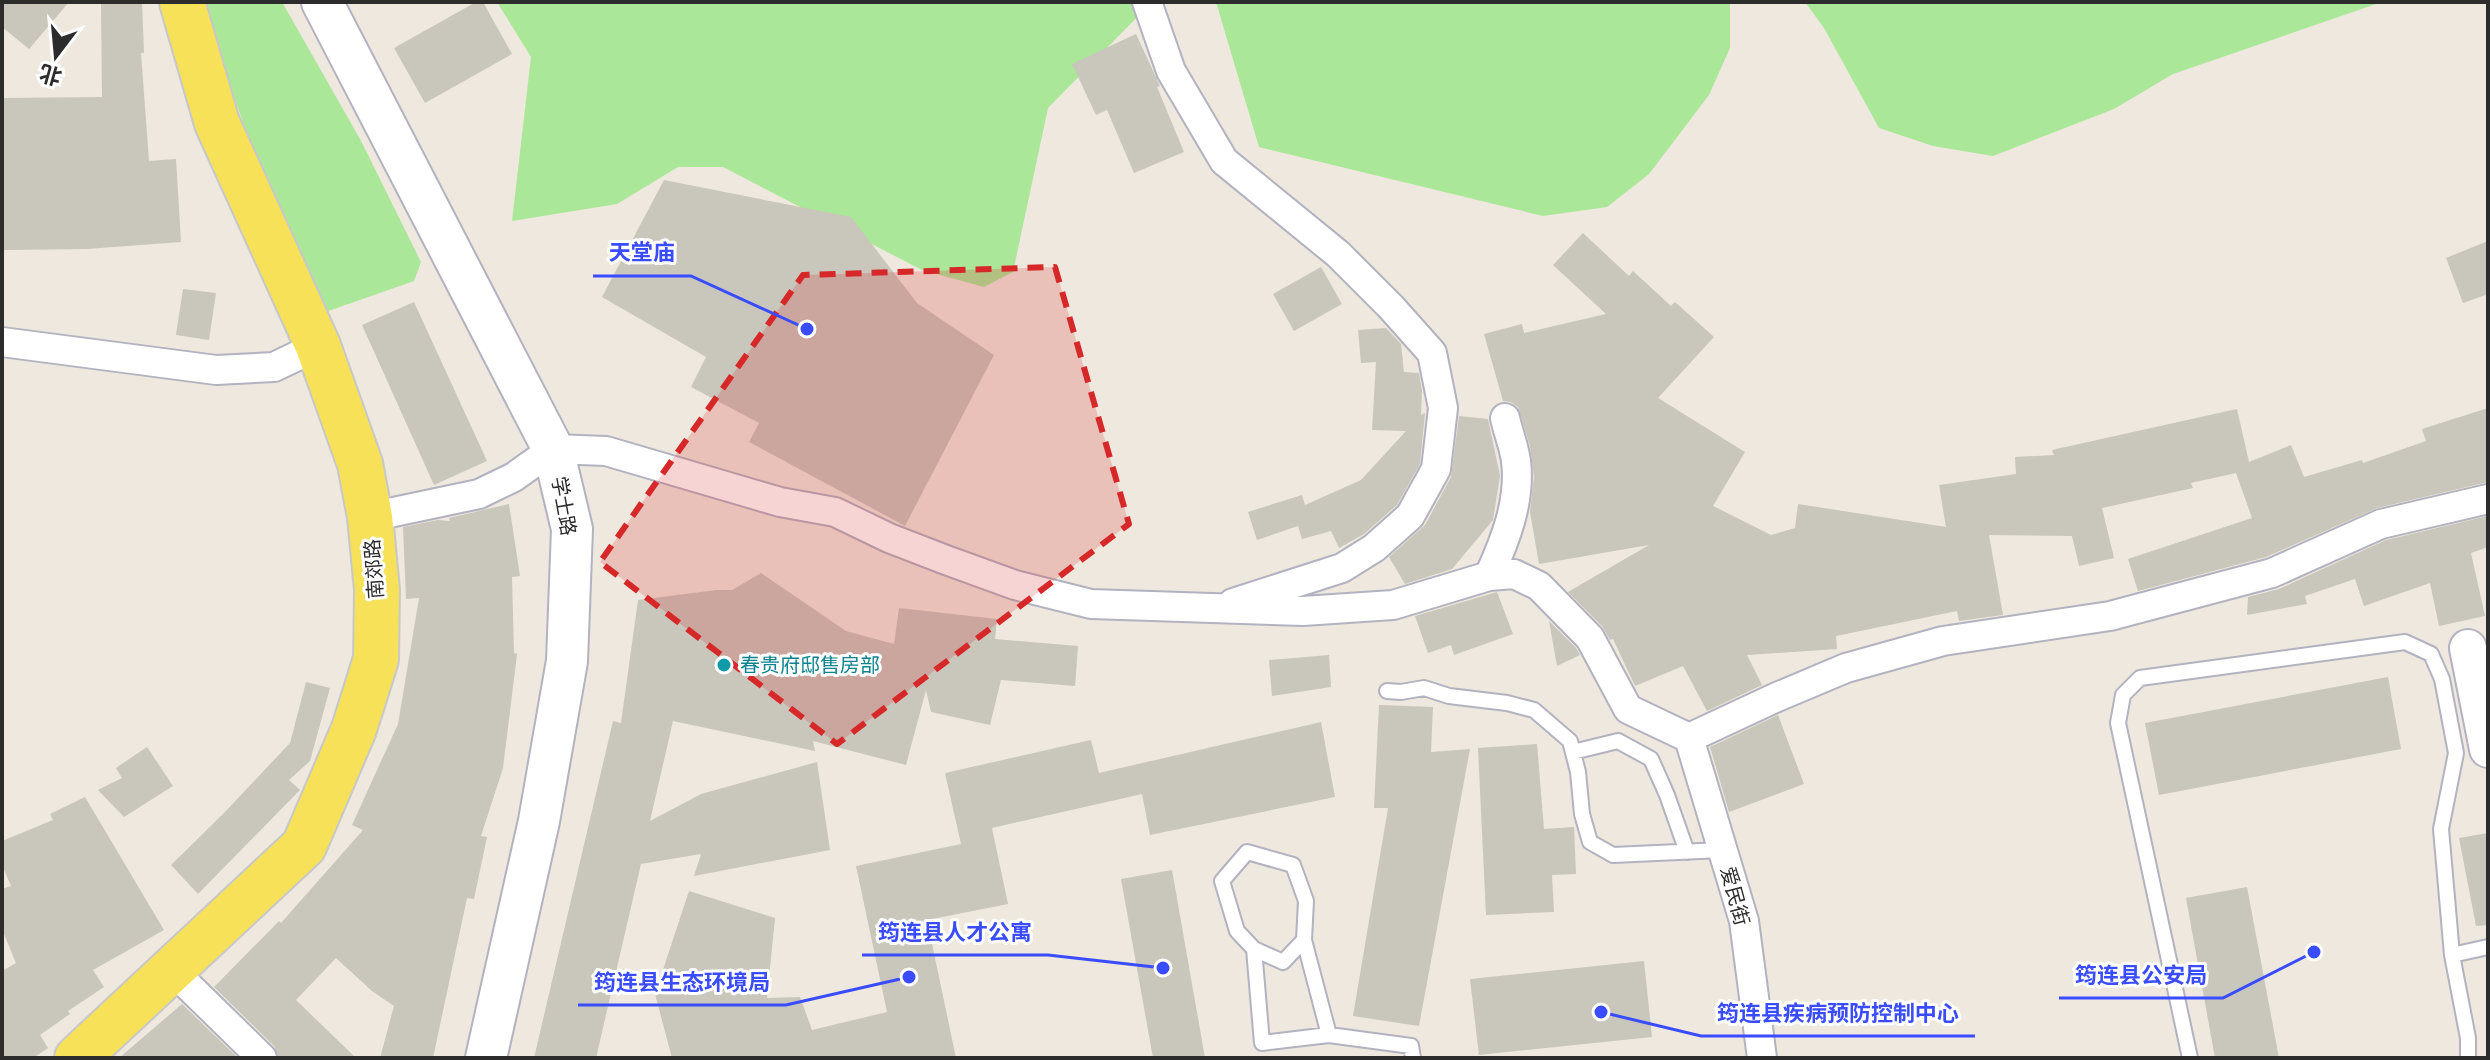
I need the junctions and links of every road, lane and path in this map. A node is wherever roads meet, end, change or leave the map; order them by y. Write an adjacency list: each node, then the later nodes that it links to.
1 (182, 2): 5 (main road, 南郊路)
2 (322, 2): 7 (main road, 学士路)
3 (1147, 2): 11 (street)
4 (2, 342): 5 (street)
5 (318, 346): 9 (main road, 南郊路)
6 (1505, 418): 10 (street)
7 (553, 449): 9 (street); 11 (street); 27 (main road, 学士路)
8 (2488, 499): 14 (street)
9 (370, 517): 23 (main road, 南郊路)
10 (1489, 576): 11 (street); 14 (street)
11 (1213, 609)
12 (2468, 648): 15 (street)
13 (1387, 691): 16 (lane)
14 (1689, 738): 17 (street, 爱民街)
15 (2488, 749)
16 (1573, 752): 18 (lane); 18 (lane)
17 (1722, 850): 18 (lane); 29 (street, 爱民街)
18 (1687, 852)
19 (1304, 940): 21 (lane); 21 (lane); 24 (lane)
20 (2488, 947): 22 (lane)
21 (1254, 949): 24 (lane)
22 (2452, 955): 30 (lane); 31 (lane)
23 (172, 970): 25 (main road, 南郊路); 26 (street)
24 (1329, 1035): 28 (lane)
25 (77, 1058)
26 (262, 1058)
27 (486, 1058)
28 (1413, 1058)
29 (1762, 1058)
30 (2190, 1058)
31 (2468, 1058)

